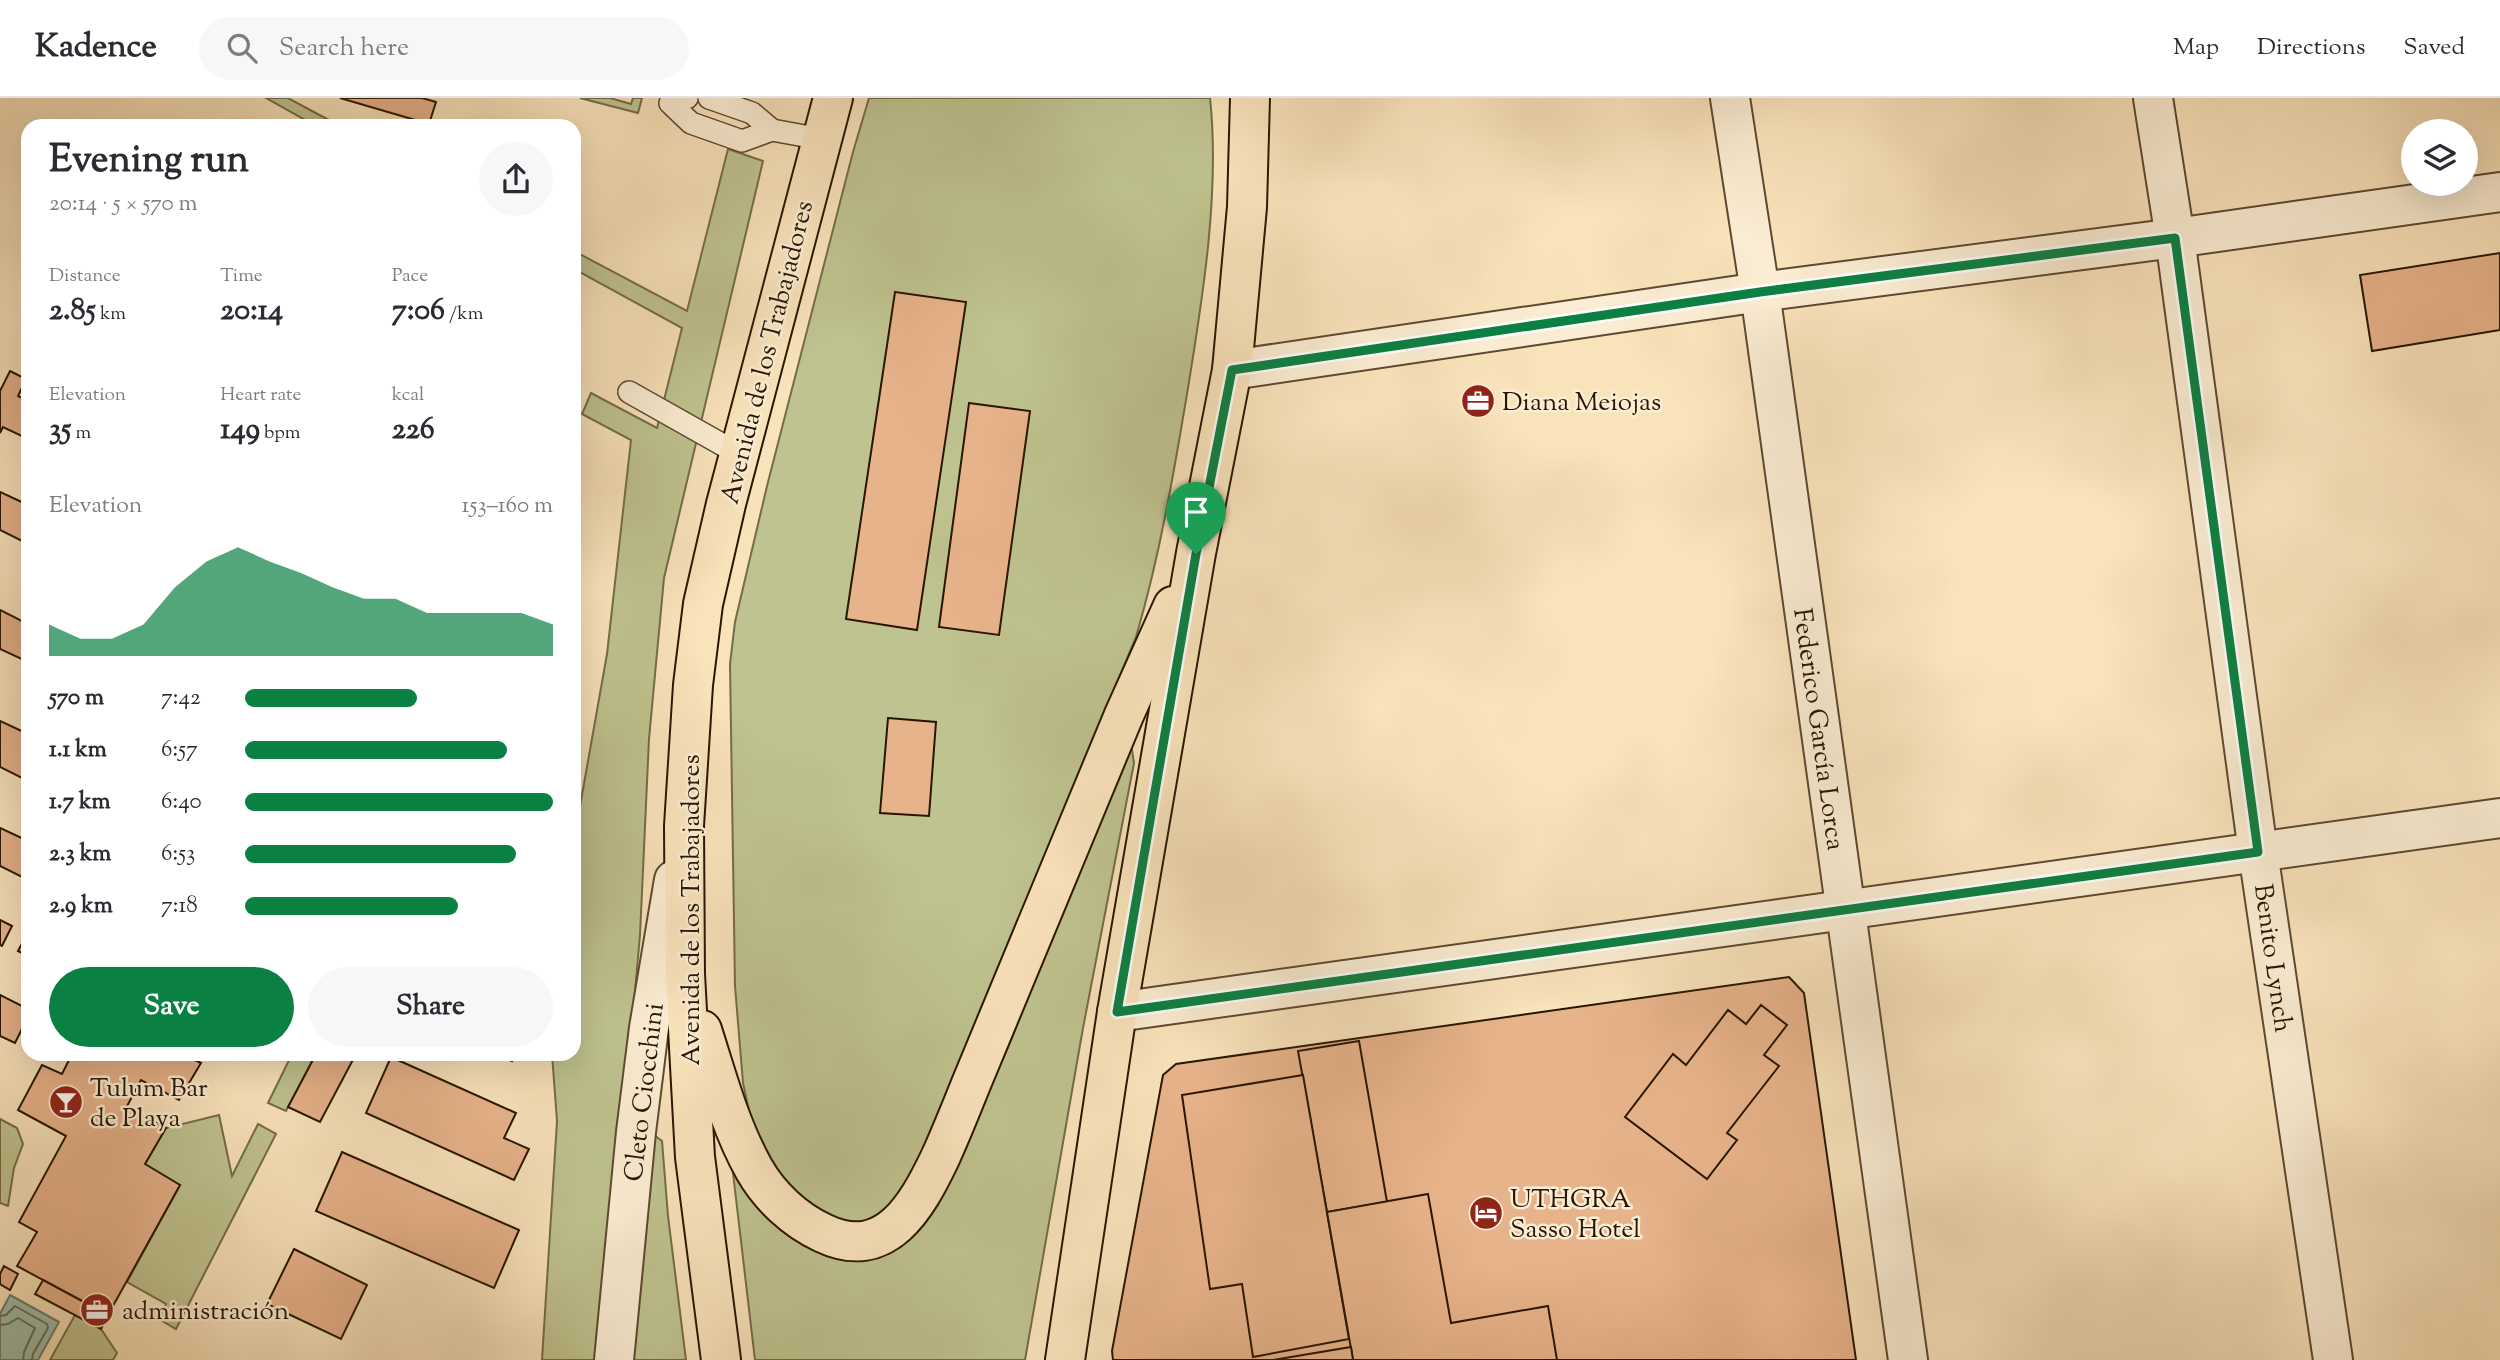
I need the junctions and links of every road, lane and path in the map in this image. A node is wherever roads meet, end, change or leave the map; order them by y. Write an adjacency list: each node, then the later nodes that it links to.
1 (687, 98): 8 (lane)
2 (709, 98): 8 (lane)
3 (833, 98): 9 (main road, Avenida de los Trabajadores)
4 (1231, 98): 11 (main road)
5 (1250, 98): 11 (main road)
6 (1730, 98): 13 (street, Federico García Lorca)
7 (2153, 98): 12 (street, Benito Lynch)
8 (772, 130): 9 (lane)
9 (821, 139): 16 (main road, Avenida de los Trabajadores)
10 (2500, 192): 12 (street)
11 (1247, 207): 14 (main road)
12 (2175, 238): 13 (street); 20 (street, Benito Lynch)
13 (1760, 292): 14 (street); 21 (street, Federico García Lorca)
14 (1232, 370): 17 (main road)
15 (629, 393): 16 (lane)
16 (739, 454): 19 (main road, Avenida de los Trabajadores)
17 (1196, 554): 22 (main road); 23 (main road)
18 (2500, 818): 20 (street)
19 (684, 826): 22 (main road, Avenida de los Trabajadores); 24 (street, Cleto Ciocchini)
20 (2258, 852): 21 (street); 28 (street, Benito Lynch)
21 (1845, 911): 23 (street); 27 (street, Federico García Lorca)
22 (685, 974): 25 (main road, Avenida de los Trabajadores)
23 (1117, 1012): 26 (main road)
24 (614, 1360)
25 (721, 1360)
26 (1065, 1360)
27 (1908, 1360)
28 (2333, 1360)

